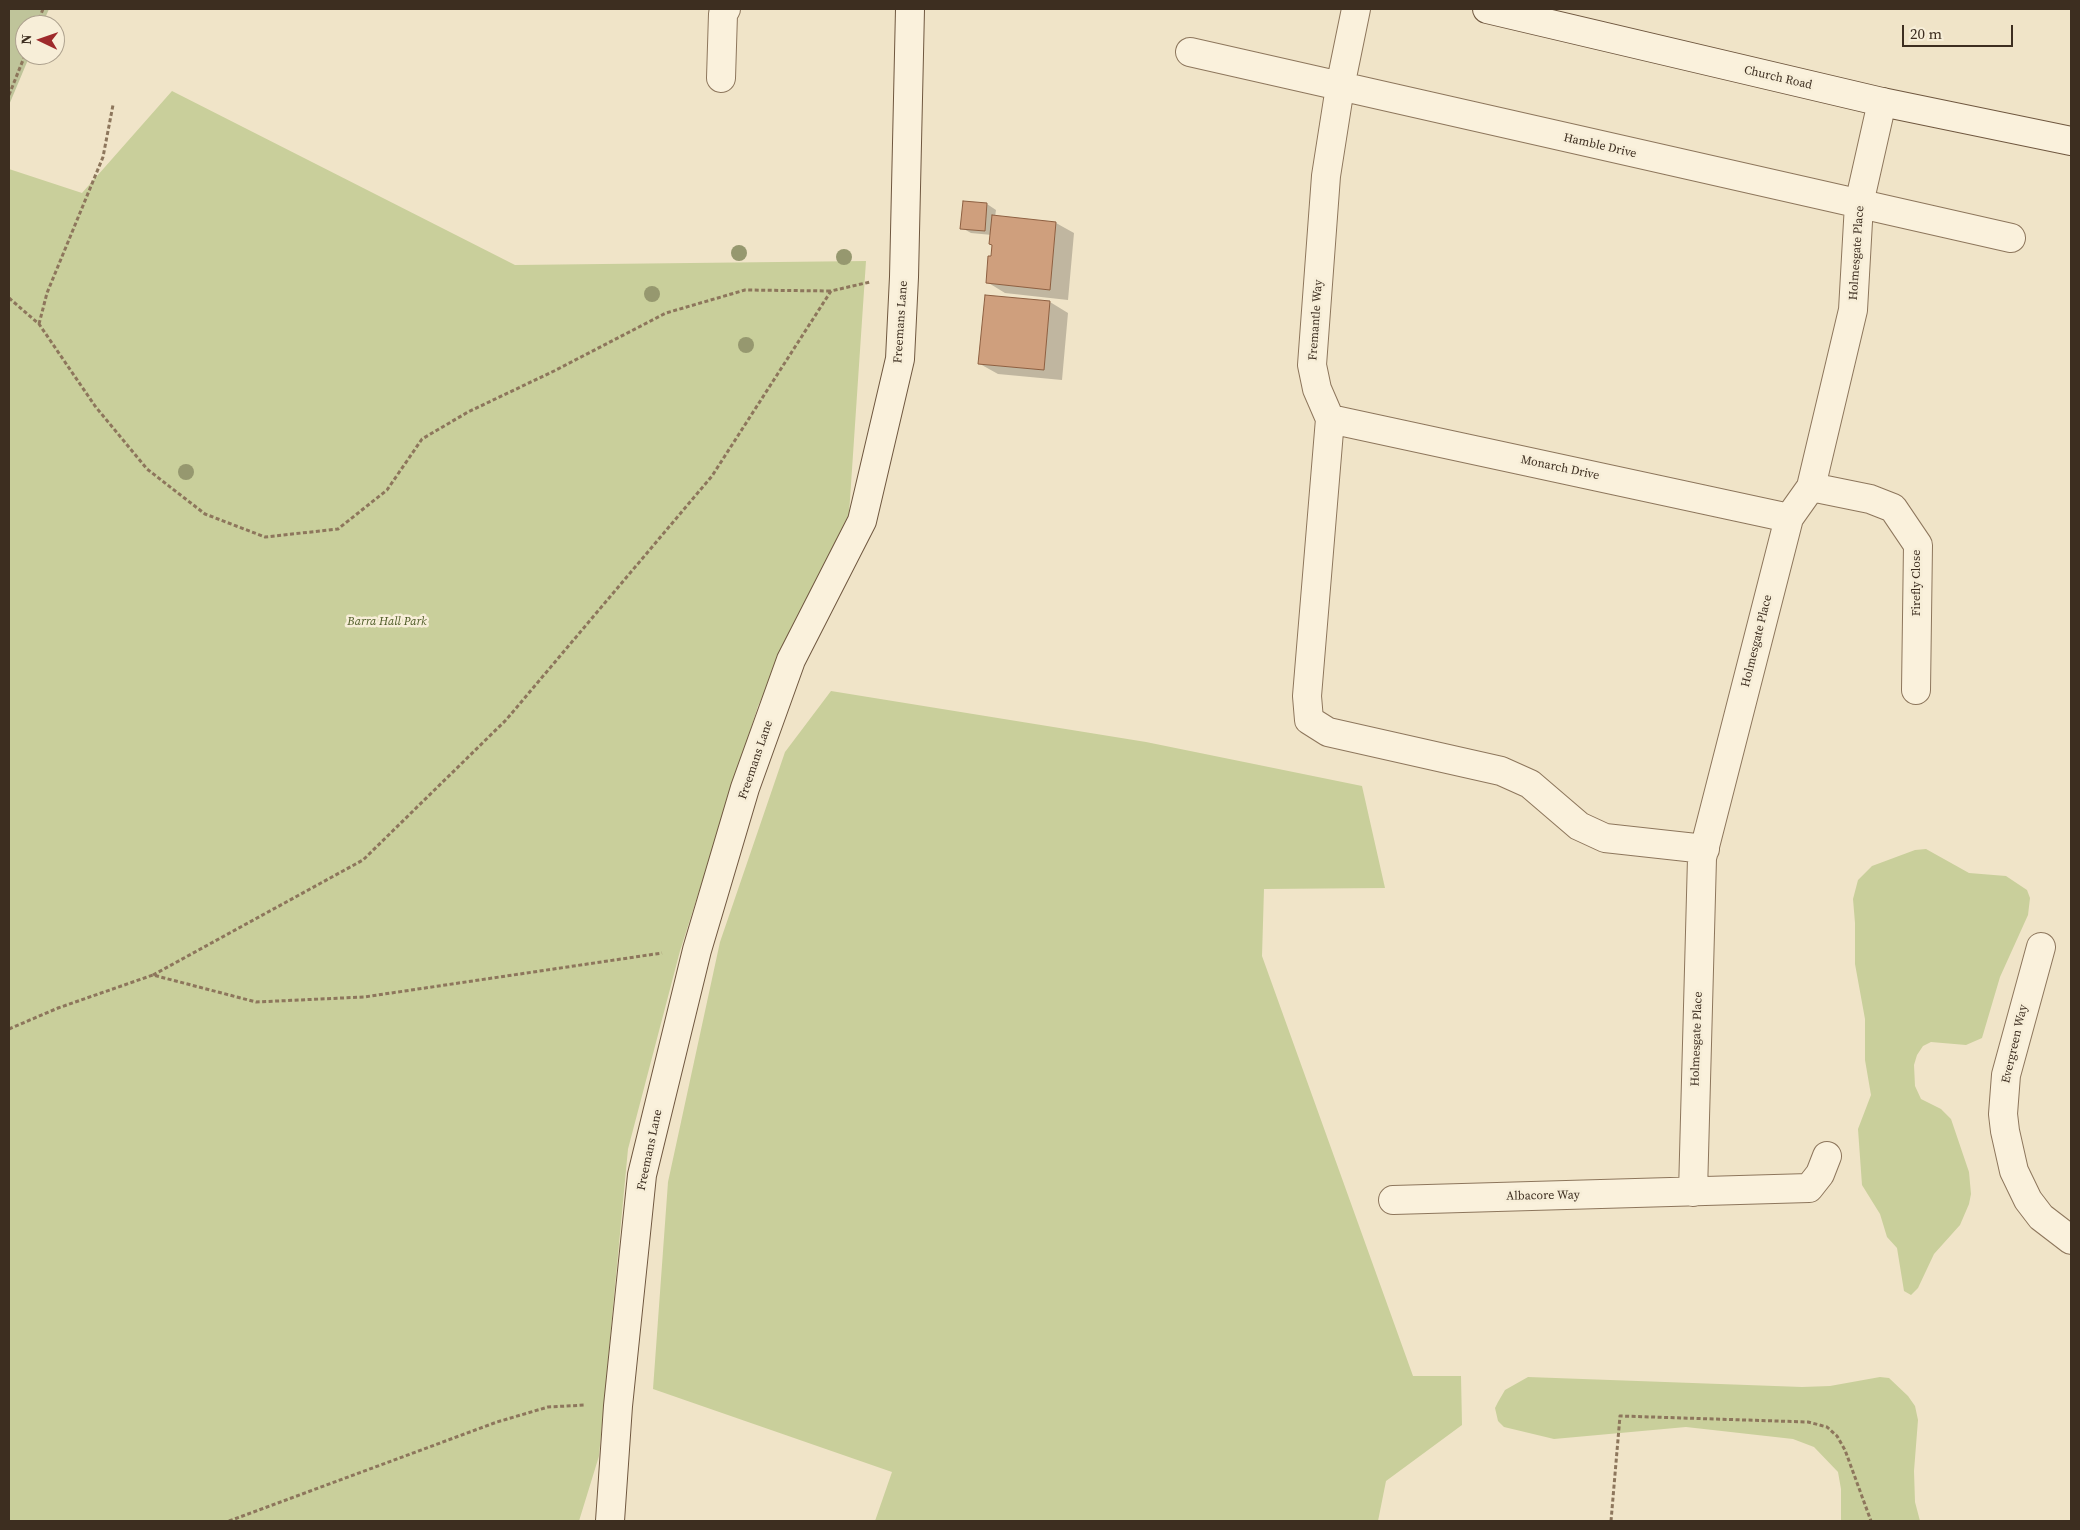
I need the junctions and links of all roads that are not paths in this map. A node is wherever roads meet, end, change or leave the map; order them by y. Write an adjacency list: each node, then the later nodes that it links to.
1 (726, 9): 7 (street)
2 (910, 9): 23 (street, Freemans Lane)
3 (1356, 9): 8 (street, Fremantle Way)
4 (1487, 9): 5 (street, Church Road)
5 (1528, 13): 9 (street, Church Road)
6 (1190, 52): 8 (street, Hamble Drive)
7 (721, 78)
8 (1340, 87): 11 (street, Hamble Drive); 13 (street, Fremantle Way)
9 (1882, 102): 10 (street, Church Road); 11 (street, Holmesgate Place)
10 (2071, 141)
11 (1859, 204): 12 (street, Hamble Drive); 14 (street, Holmesgate Place)
12 (2011, 238)
13 (1330, 419): 15 (street, Monarch Drive); 17 (street, Fremantle Way)
14 (1811, 487): 15 (street, Holmesgate Place); 16 (street, Firefly Close)
15 (1788, 518): 17 (street, Holmesgate Place)
16 (1916, 690)
17 (1705, 849): 20 (street, Holmesgate Place)
18 (2040, 947): 22 (street, Evergreen Way)
19 (1826, 1156): 20 (street, Albacore Way)
20 (1693, 1192): 21 (street, Albacore Way)
21 (1393, 1200)
22 (2071, 1240)
23 (610, 1521)

